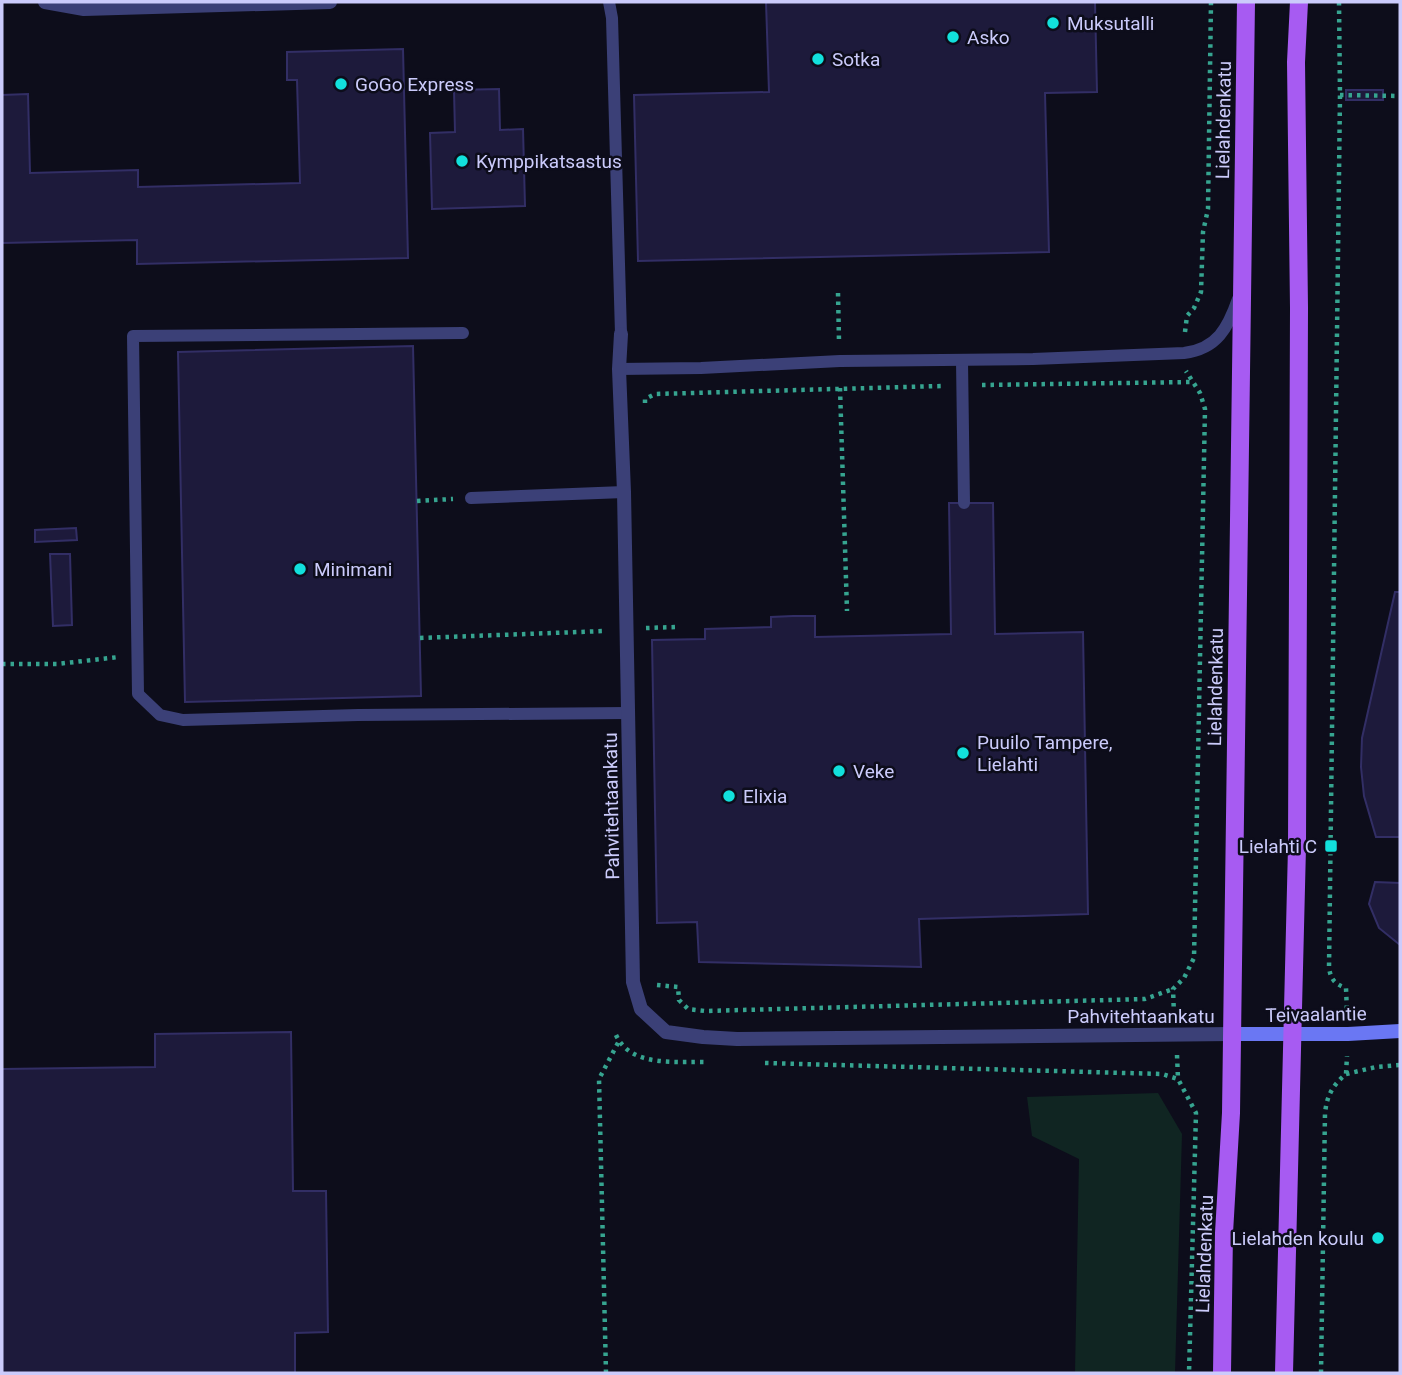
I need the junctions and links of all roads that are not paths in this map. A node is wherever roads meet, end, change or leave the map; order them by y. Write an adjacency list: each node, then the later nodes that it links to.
1 (45, 2): 2 (street)
2 (330, 2)
3 (609, 2): 8 (lane, Pahvitehtaankatu)
4 (1246, 2): 6 (main road, Lielahdenkatu)
5 (1299, 2): 17 (main road)
6 (1242, 286): 9 (lane); 16 (main road, Lielahdenkatu)
7 (463, 333): 14 (lane)
8 (621, 334): 10 (street, Pahvitehtaankatu)
9 (962, 361): 10 (lane); 13 (lane)
10 (619, 369): 11 (street, Pahvitehtaankatu)
11 (624, 492): 12 (lane); 14 (street, Pahvitehtaankatu)
12 (471, 498)
13 (964, 503)
14 (628, 713): 16 (street, Pahvitehtaankatu)
15 (1400, 1031): 17 (main road, Teivaalantie)
16 (1232, 1034): 17 (main road, Teivaalantie); 18 (main road, Lielahdenkatu)
17 (1292, 1034): 19 (main road)
18 (1222, 1373)
19 (1284, 1373)

